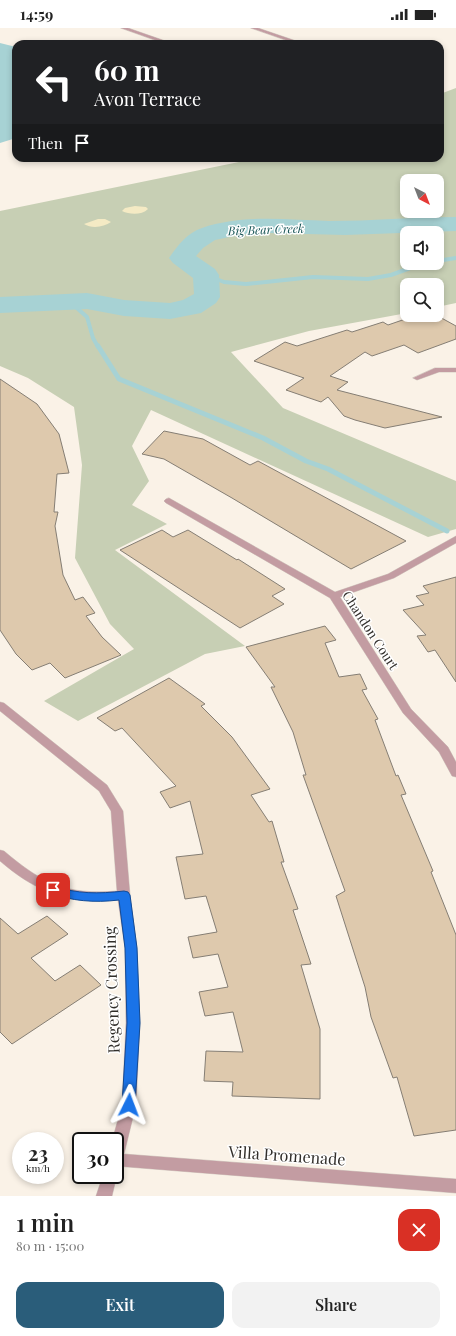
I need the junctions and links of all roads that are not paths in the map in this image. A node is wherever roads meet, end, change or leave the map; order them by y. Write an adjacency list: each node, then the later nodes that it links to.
1 (123, 28): 3 (street)
2 (253, 28): 4 (street)
3 (159, 40)
4 (290, 40)
5 (456, 370): 6 (street)
6 (417, 378)
7 (169, 501): 9 (street, Chandon Court)
8 (456, 539): 9 (street)
9 (334, 596): 11 (street, Chandon Court)
10 (0, 705): 13 (street, Regency Crossing)
11 (456, 773)
12 (0, 854): 13 (street)
13 (124, 895): 14 (street, Regency Crossing)
14 (122, 1132)
15 (124, 1161): 17 (street, Villa Promenade)
16 (108, 1184): 18 (street)
17 (456, 1186)
18 (105, 1196)

